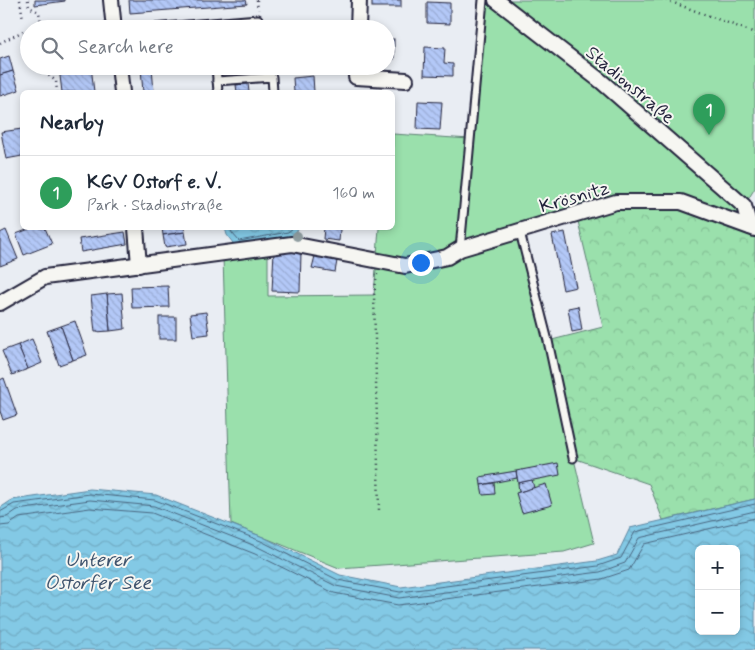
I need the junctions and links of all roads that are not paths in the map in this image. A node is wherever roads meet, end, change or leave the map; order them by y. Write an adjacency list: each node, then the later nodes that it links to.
1 (111, 0): 6 (street)
2 (358, 0): 8 (street)
3 (483, 0): 20 (lane)
4 (496, 0): 17 (street, Stadionstraße)
5 (258, 19): 7 (lane)
6 (113, 20)
7 (250, 20)
8 (358, 20)
9 (120, 75): 14 (street)
10 (217, 75): 13 (lane)
11 (356, 75): 12 (street)
12 (406, 80)
13 (217, 81): 15 (lane); 16 (lane)
14 (122, 90)
15 (218, 90)
16 (272, 90)
17 (753, 228): 19 (street, Krösnitz)
18 (136, 230): 21 (street)
19 (520, 232): 20 (street, Krösnitz); 23 (lane, Krösnitz)
20 (460, 249): 21 (street, Krösnitz)
21 (139, 265): 22 (street, Krösnitz)
22 (0, 303)
23 (573, 458)

